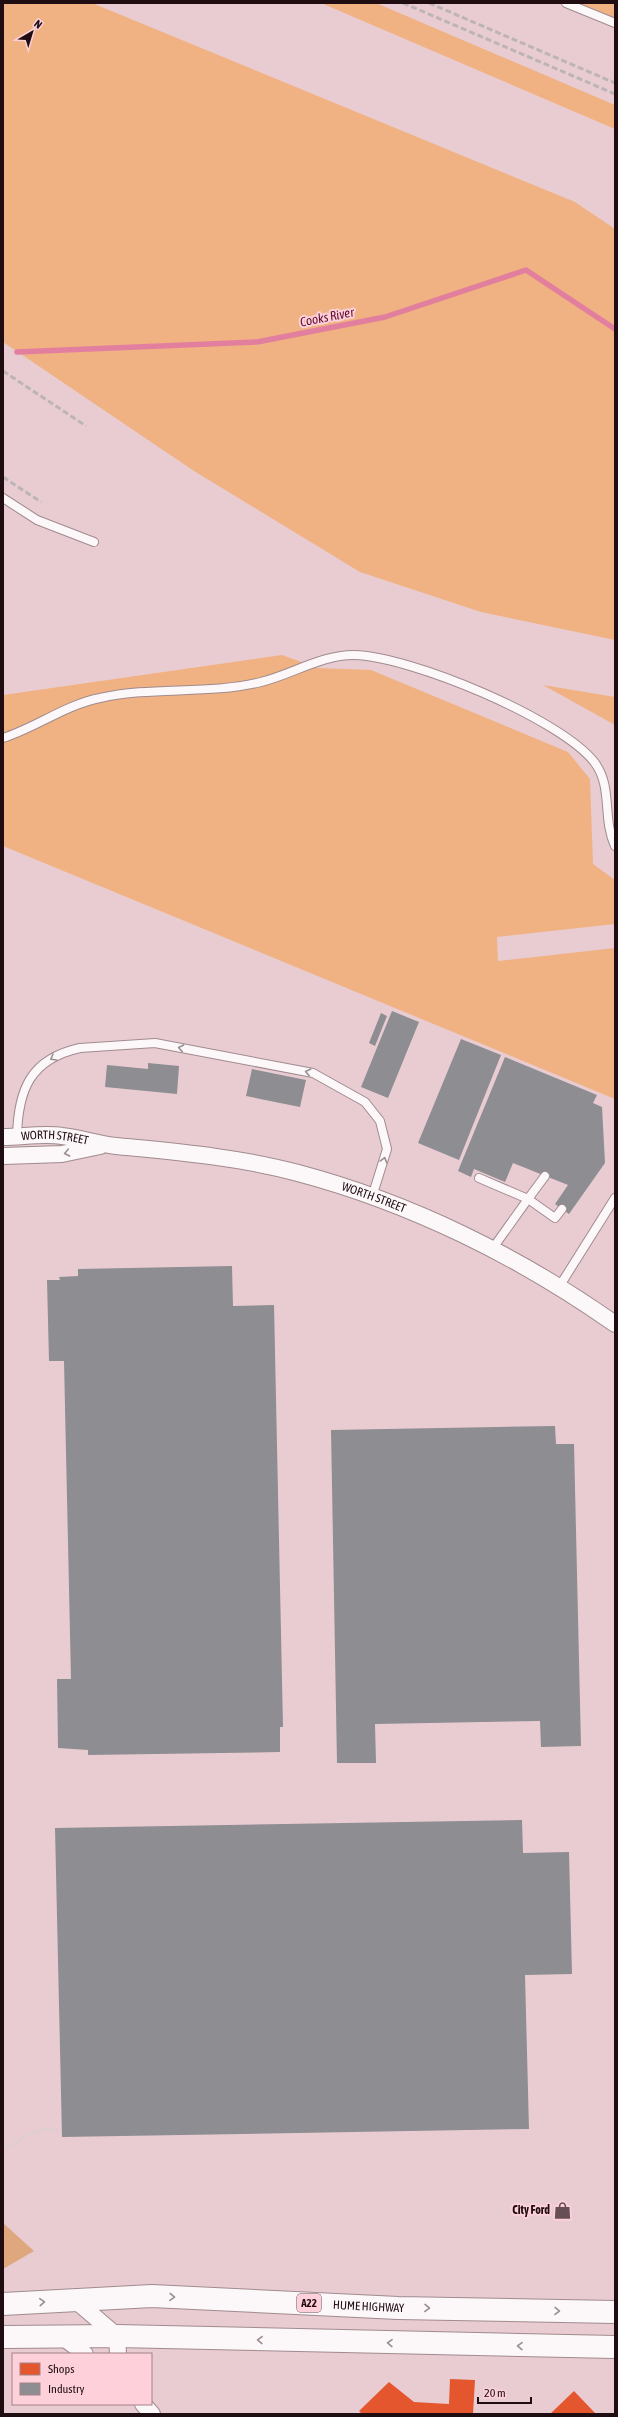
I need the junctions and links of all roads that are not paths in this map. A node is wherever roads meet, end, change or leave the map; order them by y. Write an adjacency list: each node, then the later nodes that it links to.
1 (566, 3): 2 (lane)
2 (615, 23)
3 (3, 498): 4 (lane)
4 (94, 542)
5 (3, 738): 6 (lane)
6 (615, 846)
7 (10, 1137): 8 (street, WORTH STREET); 12 (lane, one-way to 7)
8 (106, 1145): 9 (street, WORTH STREET, one-way to 9); 12 (street, WORTH STREET)
9 (3, 1156)
10 (545, 1176): 14 (lane)
11 (479, 1178): 14 (lane)
12 (372, 1197): 16 (street, WORTH STREET)
13 (615, 1198): 17 (lane)
14 (528, 1199): 15 (lane); 16 (lane)
15 (562, 1209)
16 (493, 1248): 17 (street, WORTH STREET)
17 (559, 1287): 18 (street, WORTH STREET)
18 (615, 1324)
19 (74, 2300): 20 (highway, HUME HIGHWAY / A22, one-way to 19); 21 (highway, HUME HIGHWAY / A22, one-way to 21); 24 (street)
20 (3, 2304)
21 (615, 2312)
22 (60, 2335): 23 (highway); 24 (highway); 26 (street)
23 (3, 2337)
24 (117, 2345): 25 (highway, one-way to 24)
25 (615, 2347)
26 (84, 2353)
27 (144, 2405): 28 (street)
28 (152, 2414)

